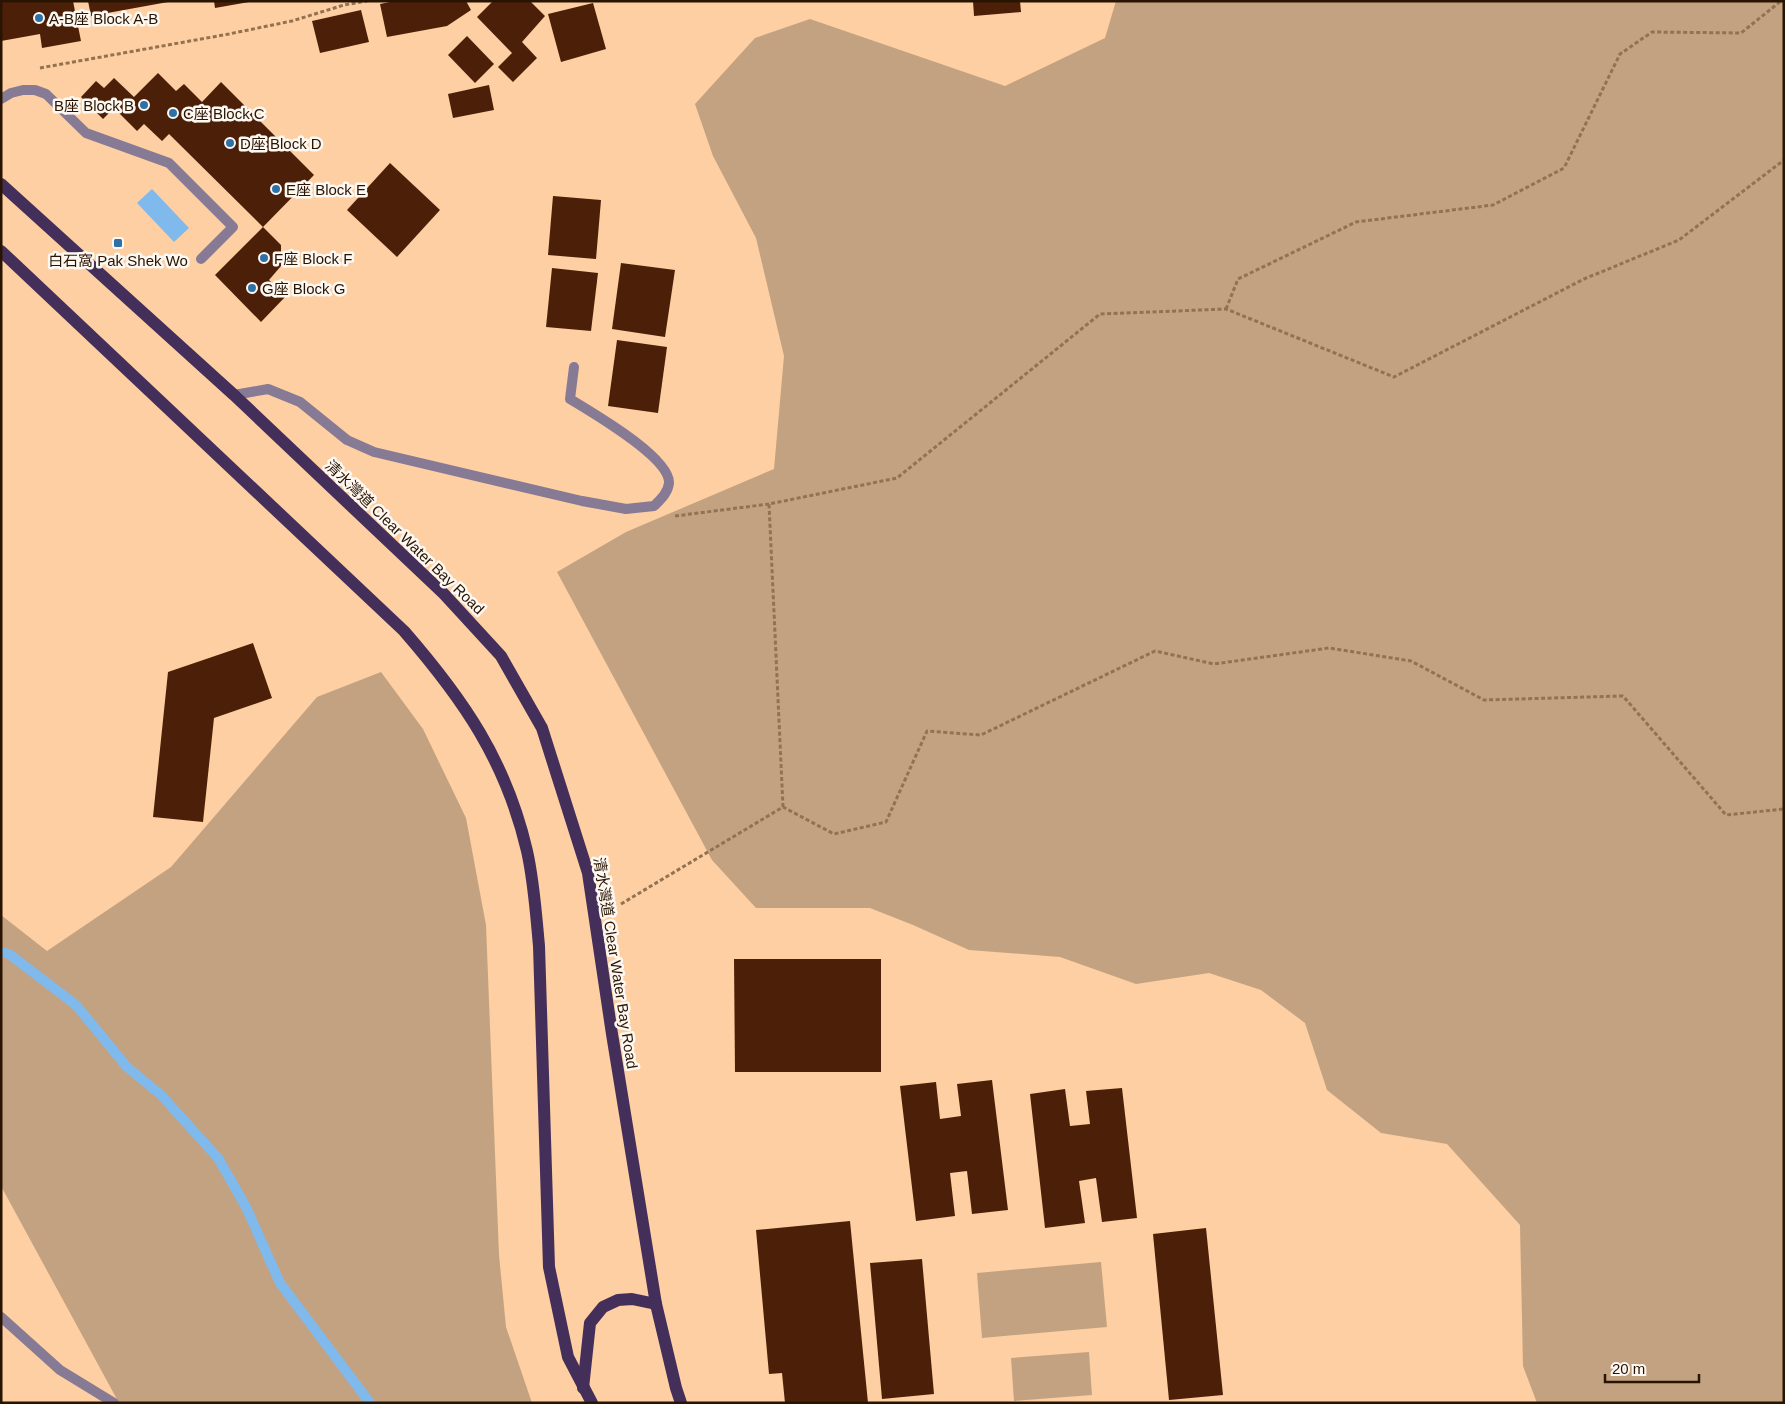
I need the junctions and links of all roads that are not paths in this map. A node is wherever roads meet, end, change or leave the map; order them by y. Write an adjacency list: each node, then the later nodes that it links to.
1 (1, 99): 4 (street)
2 (1, 184): 6 (main road, 清水灣道 Clear Water Bay Road)
3 (1, 252): 9 (main road)
4 (201, 259)
5 (574, 367): 6 (street)
6 (234, 396): 7 (main road, 清水灣道 Clear Water Bay Road)
7 (656, 1304): 9 (main road); 12 (main road, 清水灣道 Clear Water Bay Road)
8 (1, 1317): 10 (street)
9 (583, 1388): 11 (main road)
10 (114, 1403)
11 (592, 1403)
12 (681, 1403)

